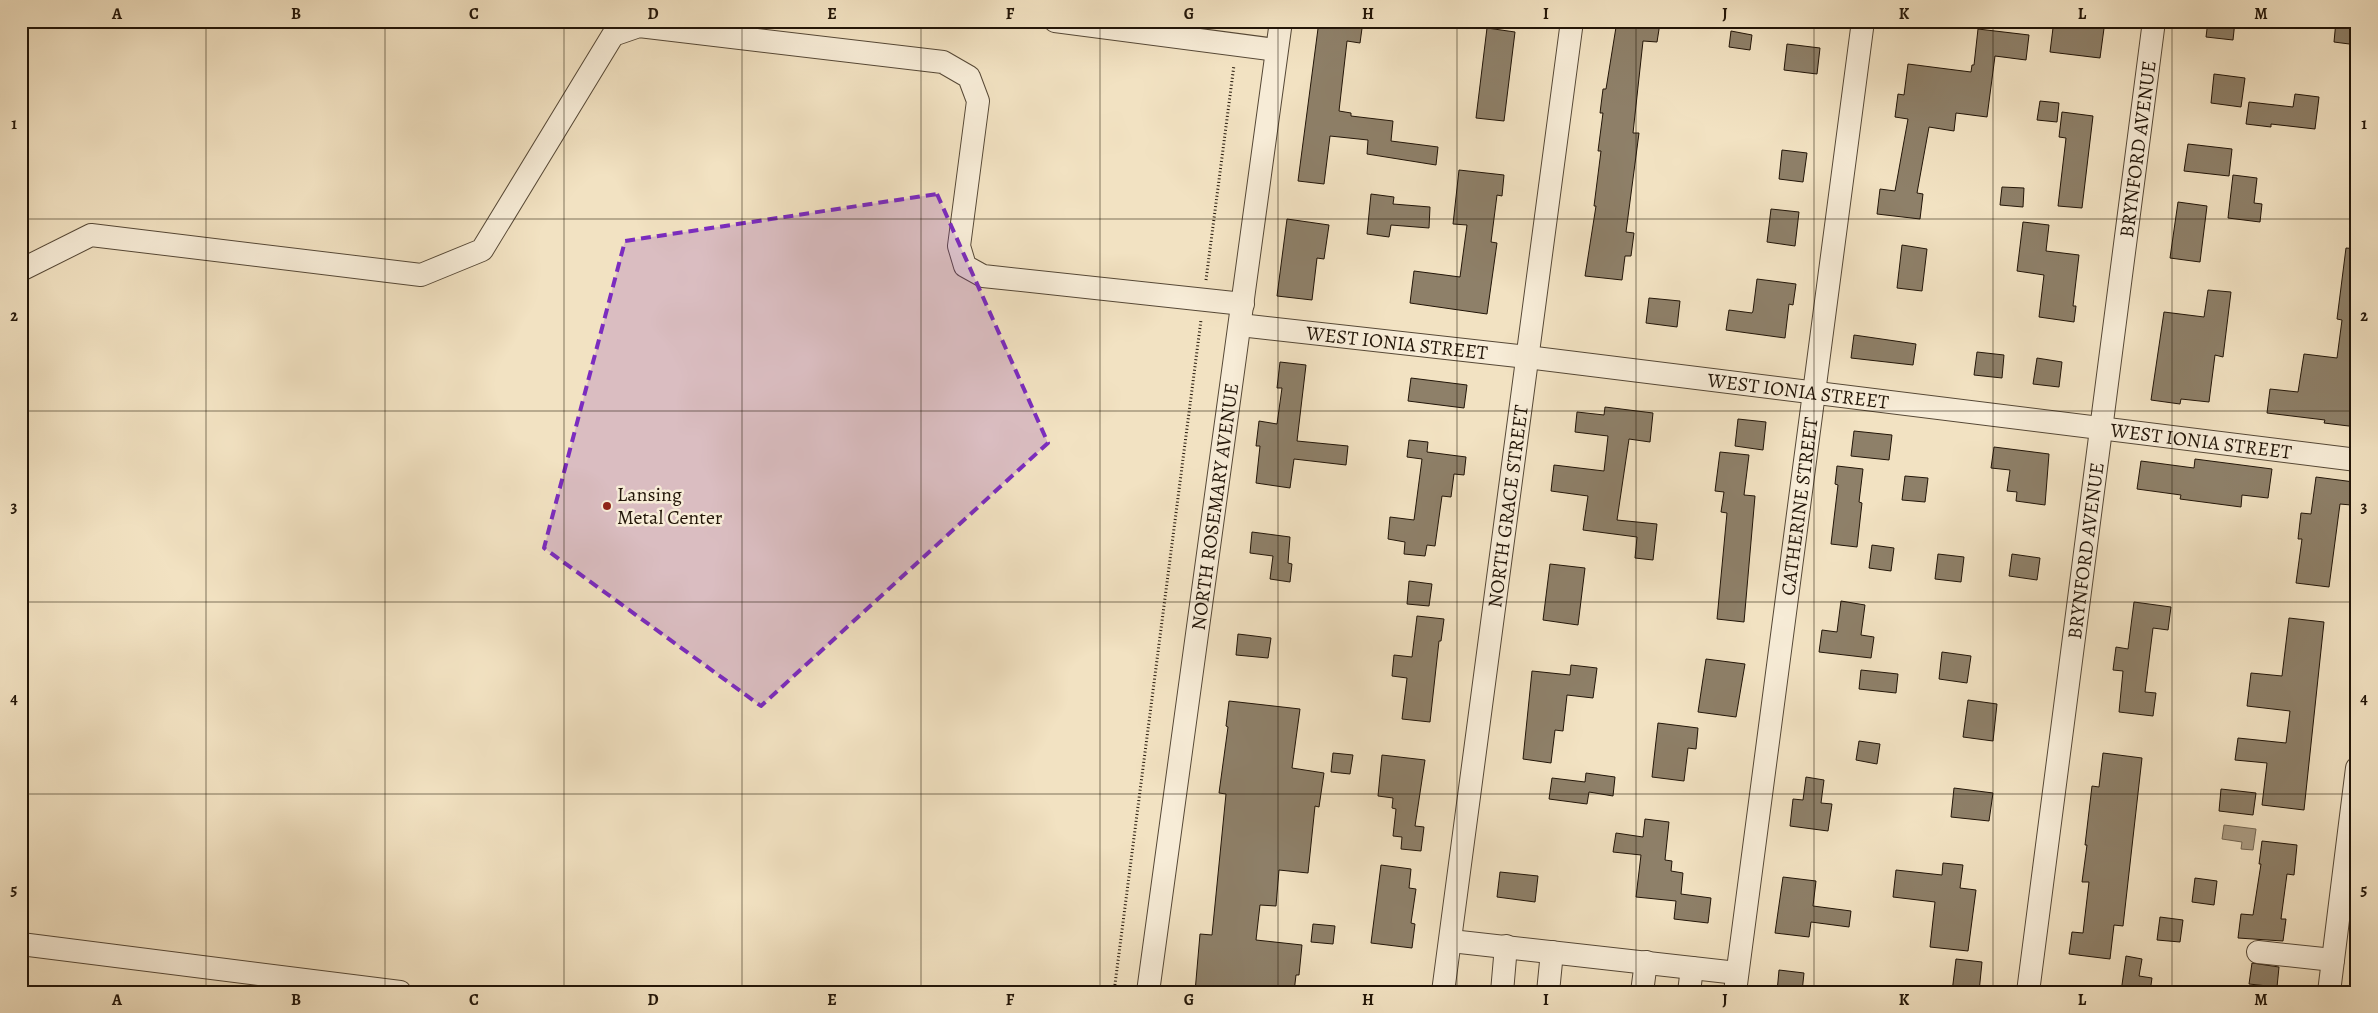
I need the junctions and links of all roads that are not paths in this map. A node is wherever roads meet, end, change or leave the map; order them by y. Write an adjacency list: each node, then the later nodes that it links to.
1 (1055, 21): 6 (street)
2 (1281, 21): 6 (street, NORTH ROSEMARY AVENUE)
3 (1572, 21): 9 (street, NORTH GRACE STREET)
4 (1863, 21): 10 (street, CATHERINE STREET)
5 (2154, 21): 11 (street, BRYNFORD AVENUE)
6 (1276, 50): 8 (street, NORTH ROSEMARY AVENUE)
7 (21, 270): 8 (street, WEST IONIA STREET)
8 (1241, 314): 9 (street, WEST IONIA STREET); 24 (street, NORTH ROSEMARY AVENUE)
9 (1527, 357): 10 (street, WEST IONIA STREET); 14 (street, NORTH GRACE STREET)
10 (1815, 393): 11 (street, WEST IONIA STREET); 22 (street, CATHERINE STREET)
11 (2102, 428): 12 (street, WEST IONIA STREET); 30 (street, BRYNFORD AVENUE)
12 (2357, 460)
13 (2357, 768): 19 (street)
14 (1451, 941): 16 (street); 25 (street, NORTH GRACE STREET)
15 (21, 944): 23 (street)
16 (1506, 946): 17 (street); 26 (street)
17 (1552, 952): 20 (street); 27 (street)
18 (2258, 952): 19 (street)
19 (2333, 960): 31 (street)
20 (1646, 962): 21 (street); 28 (street)
21 (1692, 968): 22 (street); 29 (street)
22 (1736, 982)
23 (400, 992)
24 (1148, 992)
25 (1444, 992)
26 (1502, 992)
27 (1548, 992)
28 (1642, 992)
29 (1689, 992)
30 (2028, 992)
31 (2329, 992)

